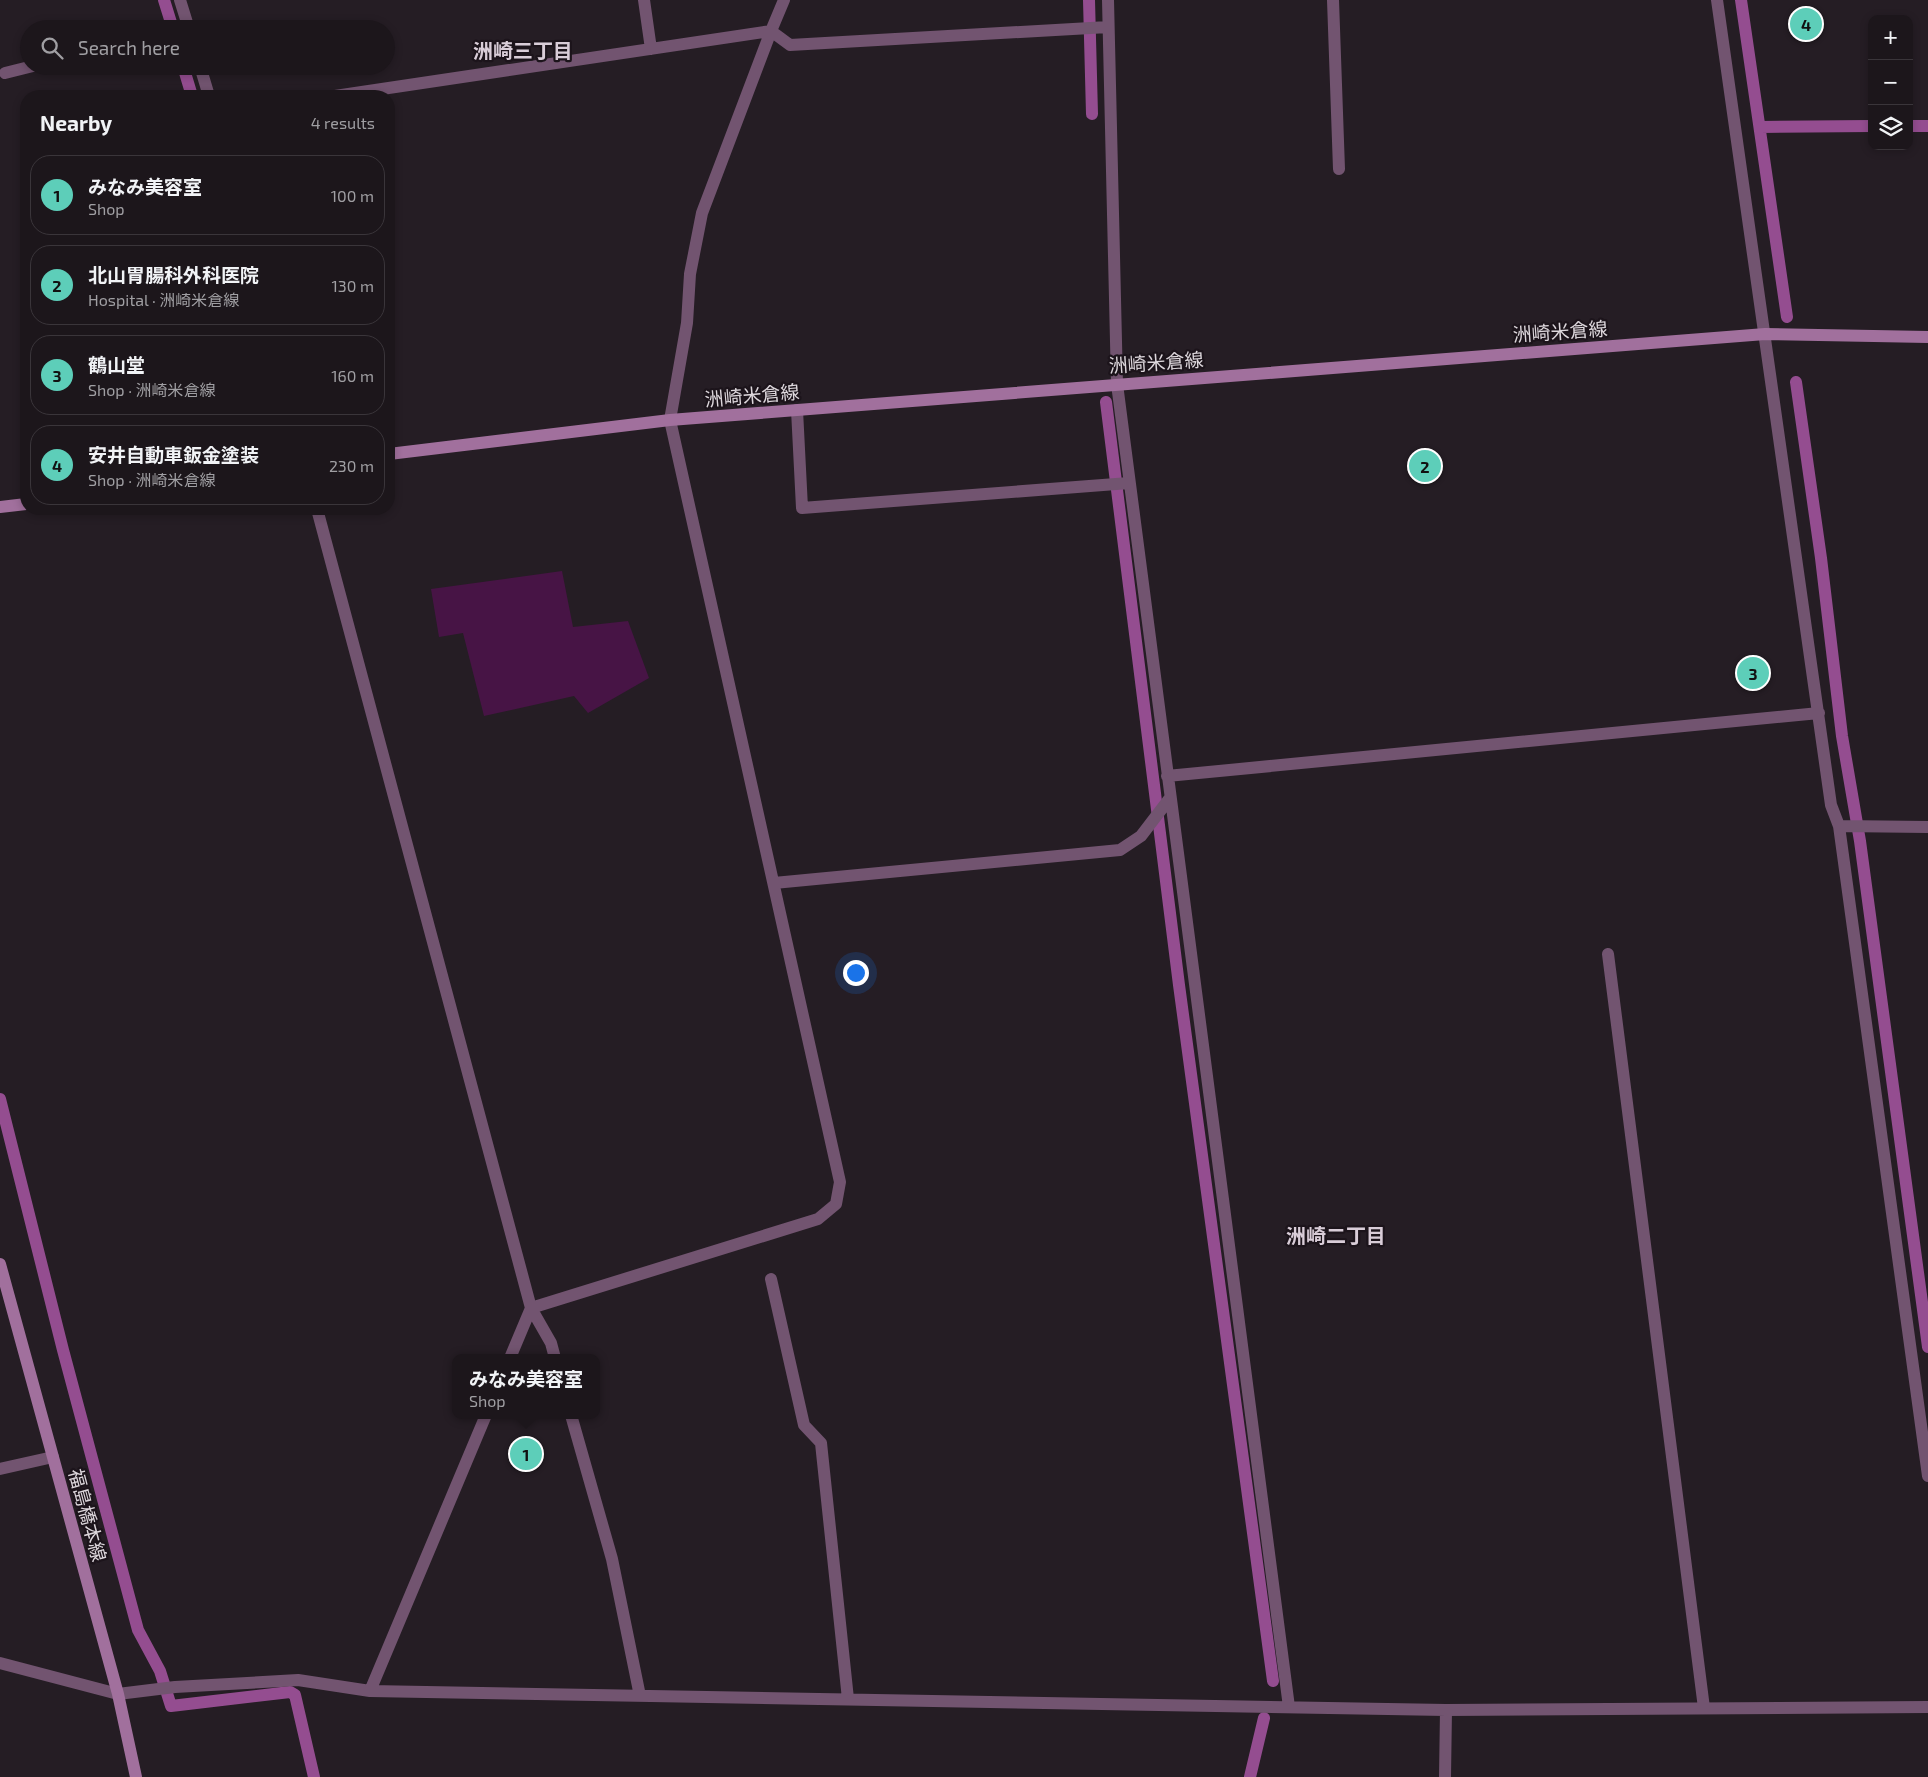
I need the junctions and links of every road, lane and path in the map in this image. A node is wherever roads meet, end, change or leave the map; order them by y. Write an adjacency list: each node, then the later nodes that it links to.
1 (180, 0): 7 (street)
2 (644, 0): 10 (street)
3 (784, 0): 9 (street)
4 (1108, 0): 8 (street)
5 (1333, 0): 16 (street)
6 (1717, 0): 17 (street)
7 (186, 20)
8 (1108, 27): 9 (street); 19 (street)
9 (771, 31): 10 (street); 21 (street)
10 (651, 49): 15 (street)
11 (20, 69): 12 (street)
12 (5, 73)
13 (202, 75): 14 (street)
14 (206, 90)
15 (375, 90)
16 (1339, 169)
17 (1765, 334): 18 (main road, 洲崎米倉線); 19 (main road, 洲崎米倉線); 27 (street)
18 (1928, 336)
19 (1117, 384): 20 (main road, 洲崎米倉線); 23 (street)
20 (797, 410): 21 (main road, 洲崎米倉線); 23 (street)
21 (670, 420): 22 (main road, 洲崎米倉線); 32 (street)
22 (395, 453)
23 (1122, 483): 28 (street)
24 (20, 505): 25 (main road)
25 (0, 507)
26 (319, 515): 36 (street)
27 (1819, 713): 28 (street); 30 (street)
28 (1167, 776): 29 (street)
29 (1167, 802): 32 (street); 50 (street)
30 (1844, 826): 31 (street); 43 (street)
31 (1928, 827)
32 (774, 883): 36 (street)
33 (1608, 954): 51 (street)
34 (0, 1264): 41 (main road, 福島橋本線)
35 (771, 1280): 48 (street)
36 (531, 1308): 37 (street); 38 (street)
37 (512, 1354)
38 (554, 1354)
39 (484, 1419): 45 (street)
40 (572, 1419): 47 (street)
41 (53, 1457): 42 (street); 46 (main road, 福島橋本線)
42 (0, 1469)
43 (1928, 1476)
44 (0, 1663): 46 (street)
45 (370, 1690): 46 (street); 47 (street)
46 (118, 1694): 53 (main road, 福島橋本線)
47 (640, 1696): 48 (street)
48 (848, 1699): 50 (street)
49 (1928, 1707): 51 (street)
50 (1289, 1708): 52 (street)
51 (1704, 1708): 52 (street)
52 (1446, 1710): 54 (street)
53 (136, 1777)
54 (1445, 1777)

